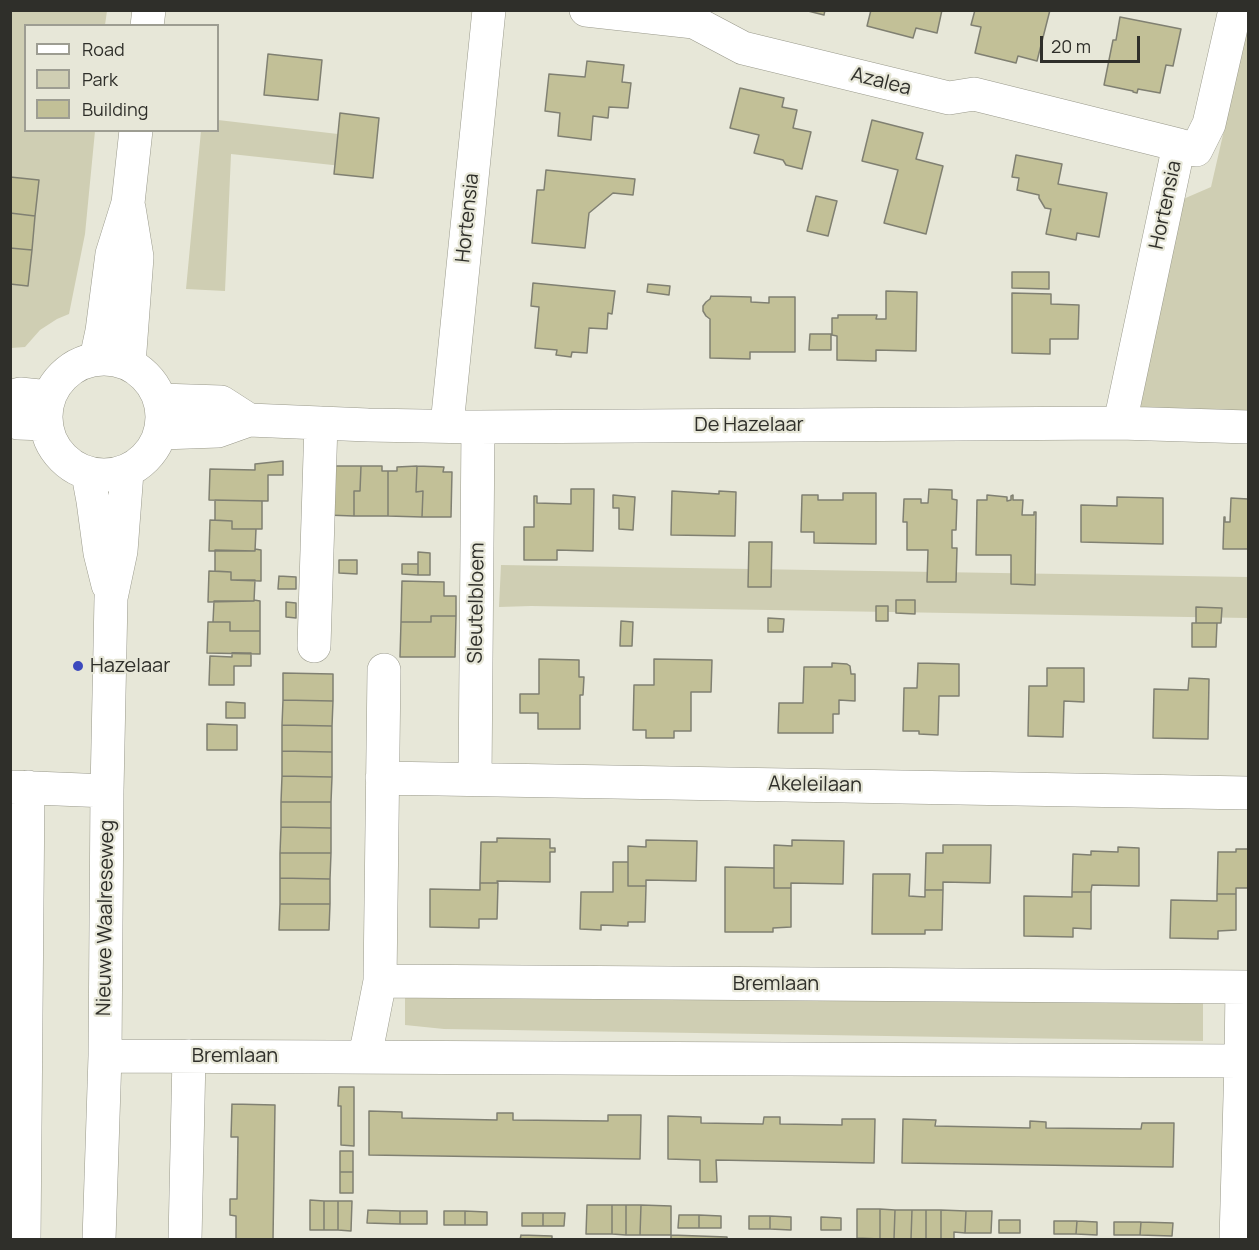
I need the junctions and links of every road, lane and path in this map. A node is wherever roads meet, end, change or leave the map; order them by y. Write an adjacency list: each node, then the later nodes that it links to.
1 (489, 10): 16 (street, Hortensia)
2 (586, 10): 5 (street, Azalea)
3 (1234, 10): 5 (street, Hortensia)
4 (136, 132): 6 (street)
5 (1179, 145): 15 (street, Hortensia)
6 (128, 203): 7 (street); 8 (street)
7 (96, 359): 8 (street); 11 (street)
8 (129, 364): 10 (street)
9 (10, 397): 11 (street)
10 (160, 400): 13 (street, De Hazelaar); 18 (street)
11 (48, 410): 12 (street); 20 (street)
12 (10, 420)
13 (249, 420): 14 (street, De Hazelaar); 18 (street, De Hazelaar)
14 (321, 423): 16 (street, De Hazelaar); 22 (street)
15 (1120, 423): 16 (street, De Hazelaar); 17 (street, De Hazelaar)
16 (463, 426): 25 (street, Sleutelbloem)
17 (1248, 427)
18 (161, 433): 19 (street)
19 (127, 471): 20 (street); 21 (street, Nieuwe Waalreseweg)
20 (88, 474): 21 (street, Nieuwe Waalreseweg)
21 (111, 598): 27 (street, Nieuwe Waalreseweg)
22 (314, 645)
23 (384, 670): 24 (street)
24 (382, 778): 25 (street, Akeleilaan); 29 (street)
25 (475, 779): 28 (street, Akeleilaan)
26 (19, 787): 27 (street); 35 (street)
27 (107, 791): 31 (street, Nieuwe Waalreseweg)
28 (1248, 793)
29 (380, 981): 30 (street, Bremlaan); 33 (street)
30 (1245, 987): 34 (street)
31 (105, 1056): 32 (street, Bremlaan); 36 (street, Nieuwe Waalreseweg)
32 (189, 1056): 33 (street, Bremlaan); 37 (street)
33 (365, 1057): 34 (street, Bremlaan)
34 (1241, 1061): 38 (street)
35 (24, 1239)
36 (100, 1239)
37 (185, 1239)
38 (1236, 1239)

